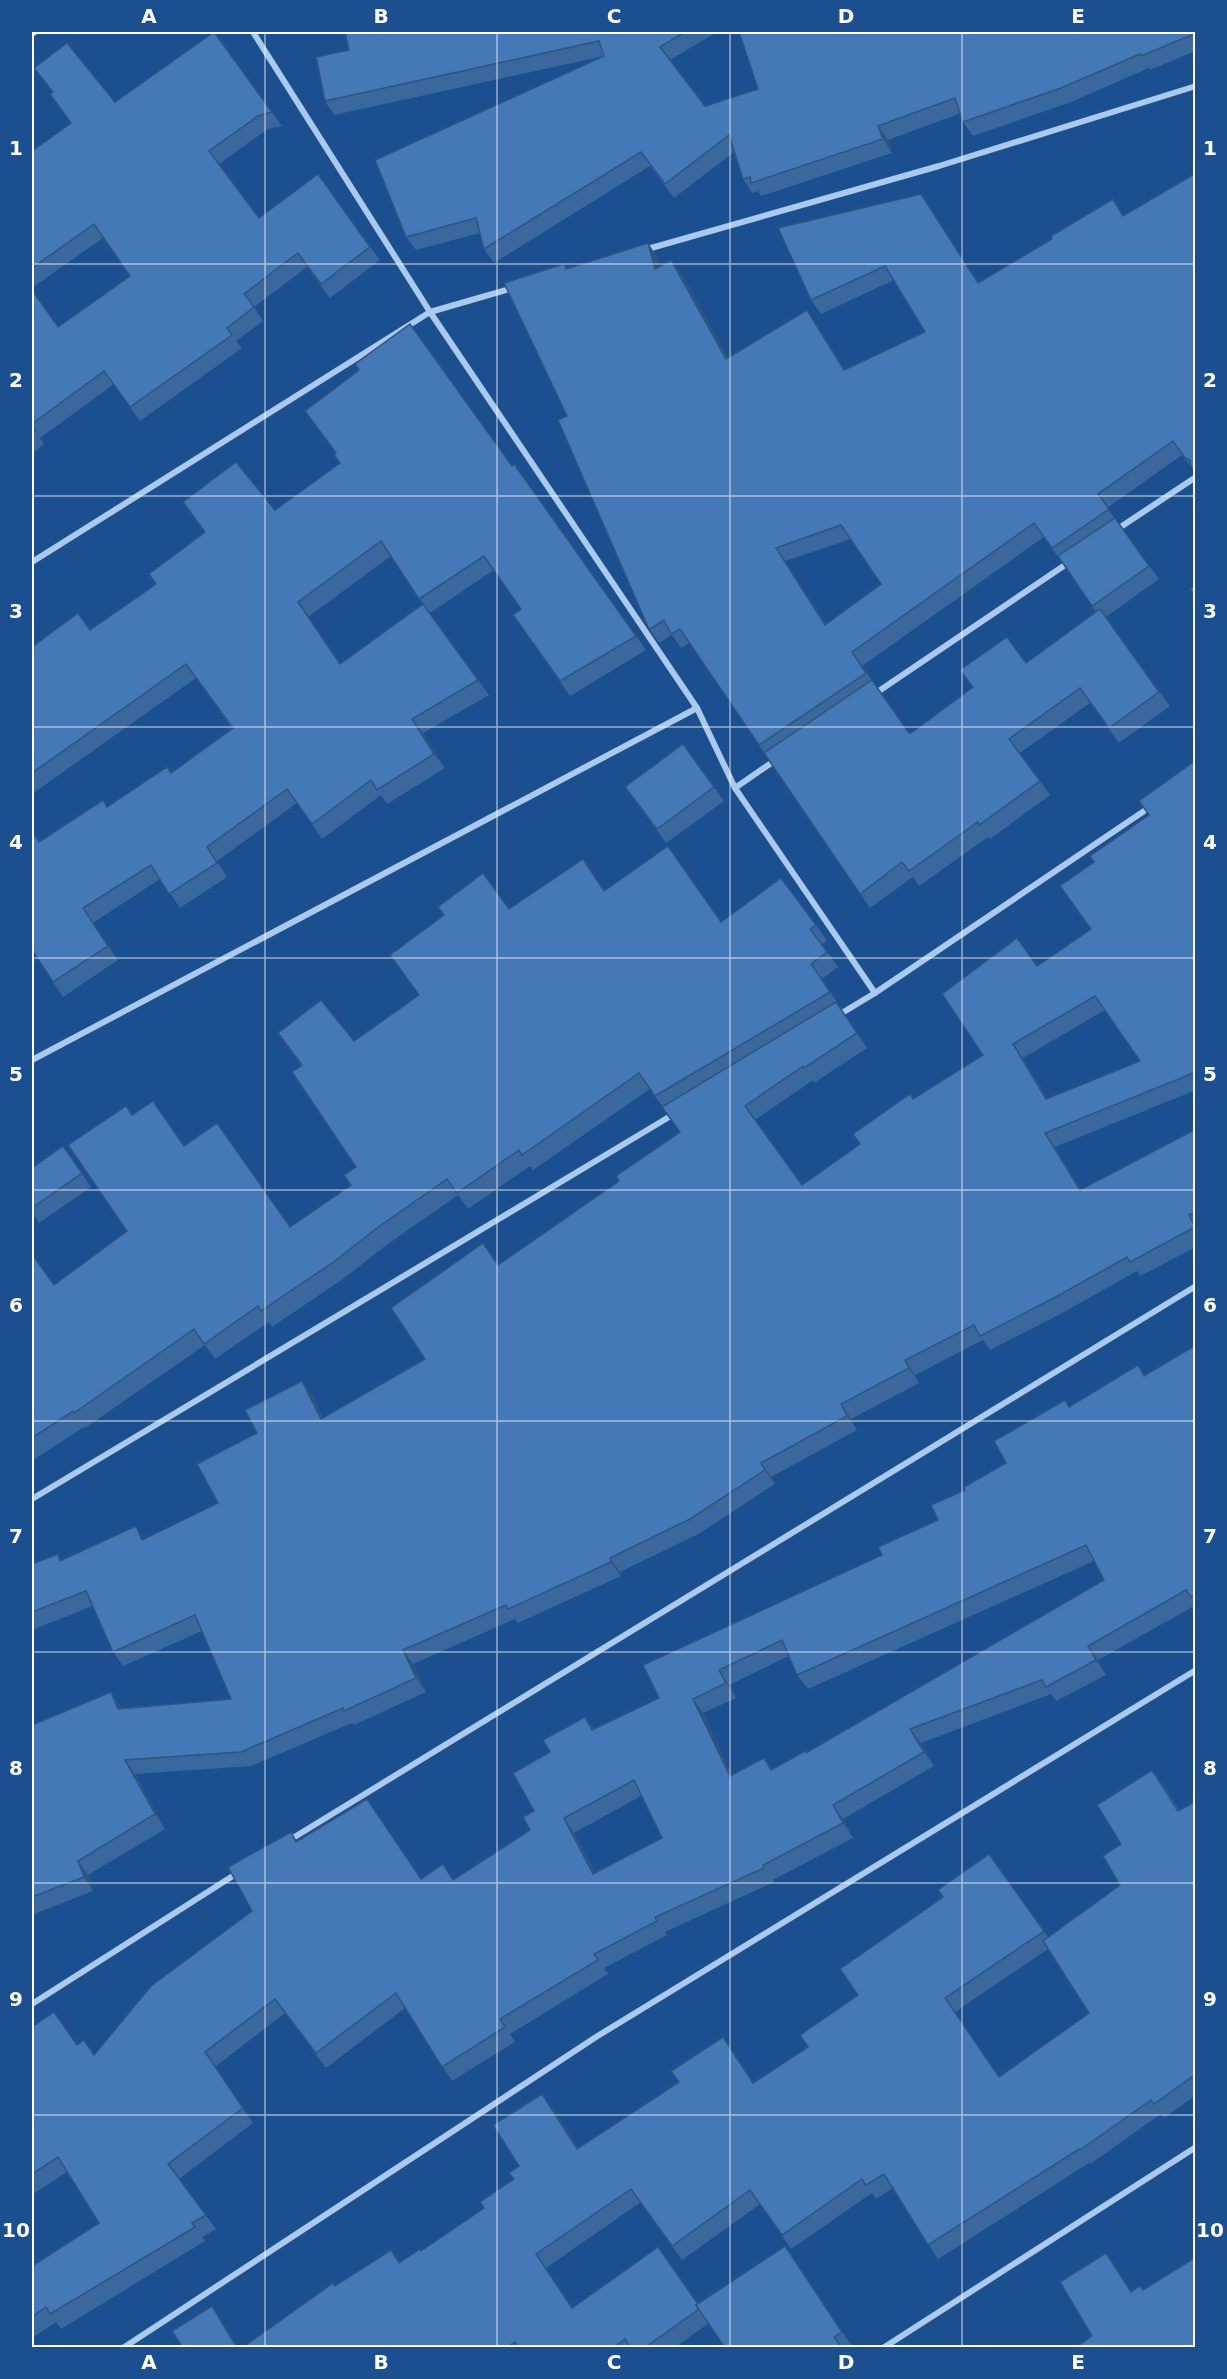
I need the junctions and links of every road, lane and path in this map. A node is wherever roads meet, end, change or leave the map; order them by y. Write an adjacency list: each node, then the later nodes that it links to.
1 (253, 32): 5 (street)
2 (1196, 86): 3 (street)
3 (634, 254)
4 (521, 286): 5 (street)
5 (430, 312): 9 (street); 11 (street)
6 (1196, 477): 7 (street)
7 (1107, 537)
8 (1078, 556): 10 (street)
9 (32, 562)
10 (862, 702)
11 (697, 708): 13 (street); 17 (street)
12 (784, 755): 13 (street)
13 (735, 788): 15 (street)
14 (1157, 802): 15 (street)
15 (875, 993): 16 (street)
16 (834, 1018)
17 (32, 1060)
18 (680, 1111): 20 (street)
19 (1196, 1286): 22 (street)
20 (32, 1499)
21 (1196, 1670): 26 (street)
22 (279, 1847)
23 (248, 1866): 24 (street)
24 (32, 2004)
25 (1196, 2147): 27 (street)
26 (123, 2348)
27 (883, 2348)

